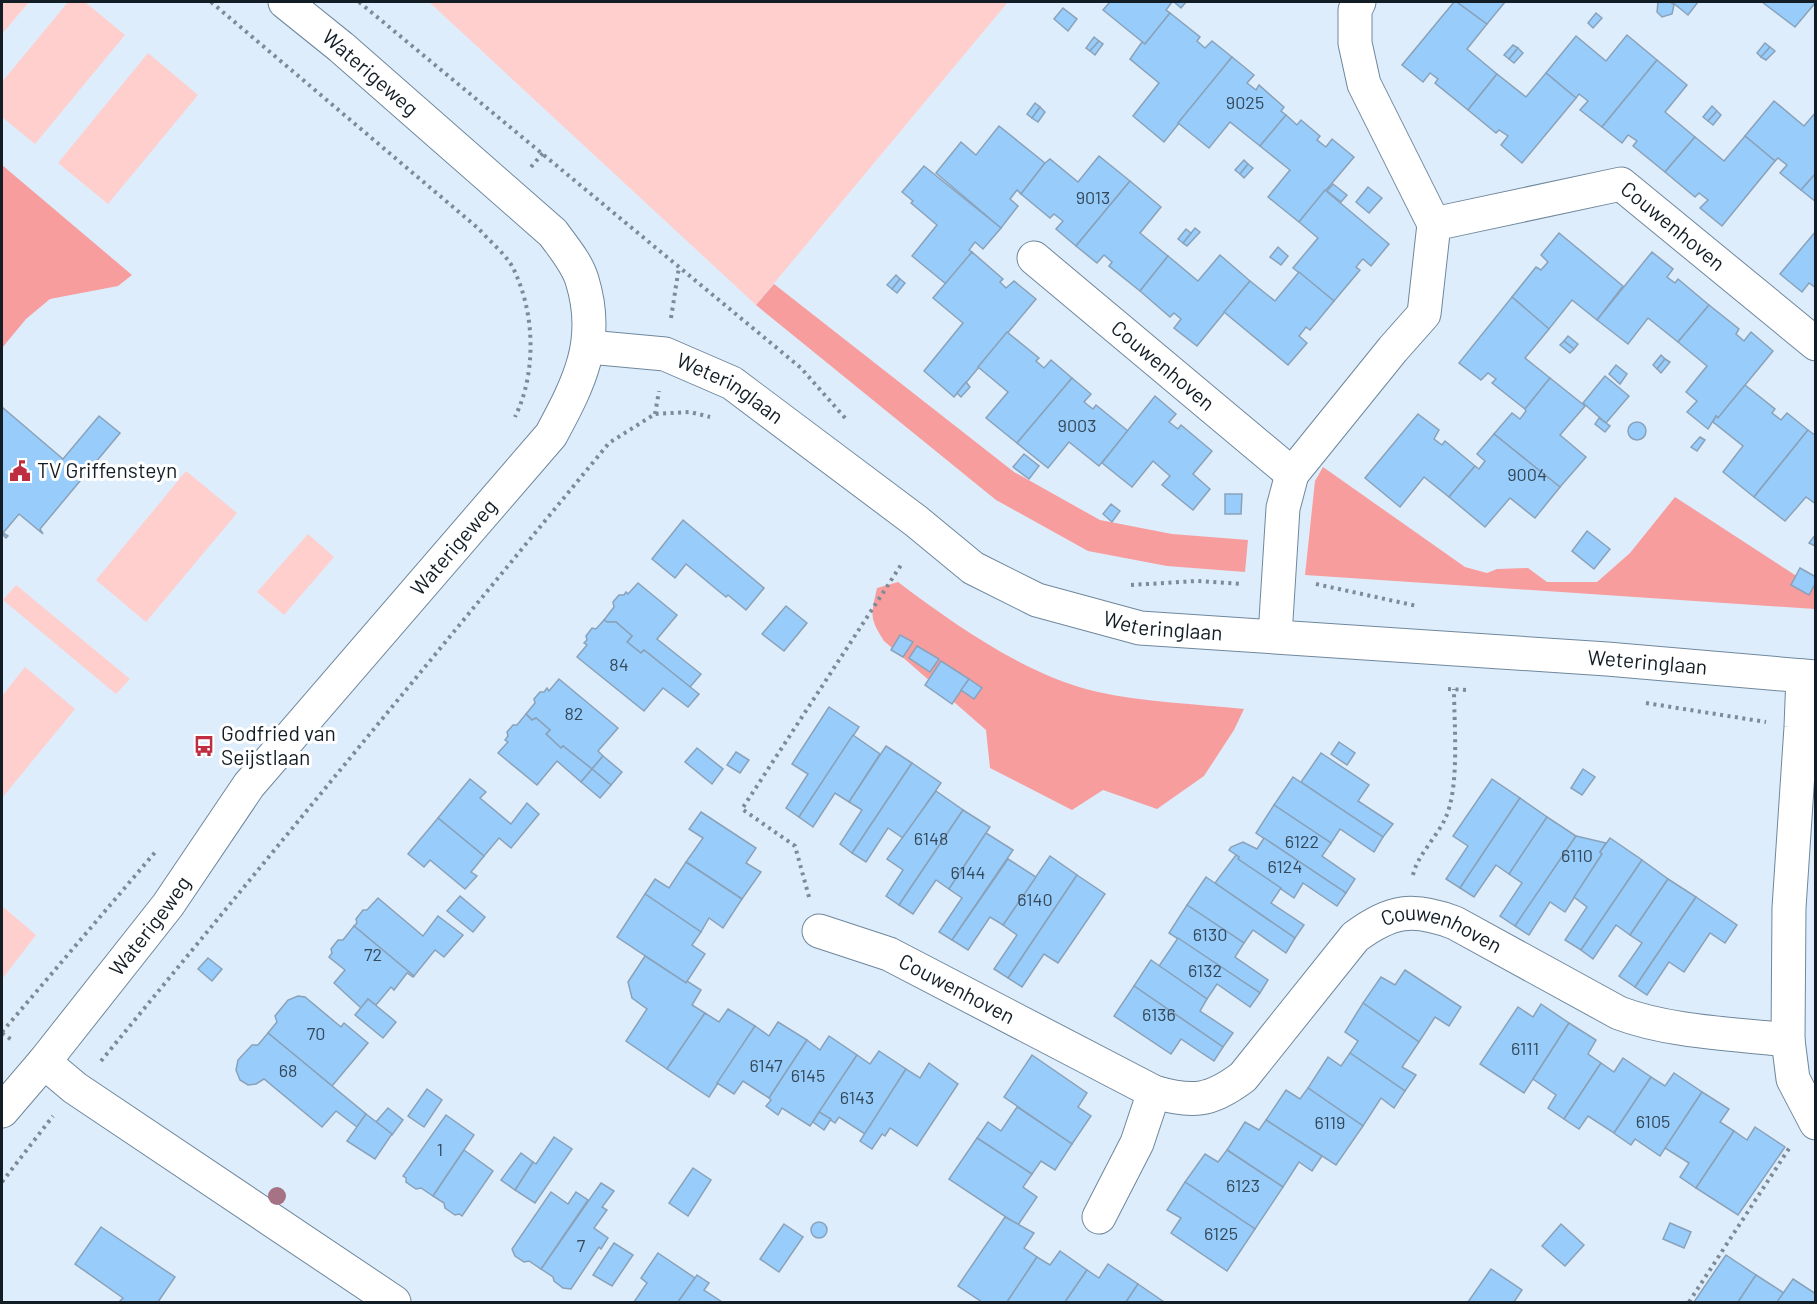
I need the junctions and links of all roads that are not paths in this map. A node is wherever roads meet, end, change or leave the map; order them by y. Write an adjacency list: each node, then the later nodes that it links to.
1 (285, 2): 6 (street, Waterigeweg)
2 (1359, 2): 3 (street)
3 (1434, 224): 5 (street, Couwenhoven); 7 (street)
4 (1034, 258): 7 (street, Couwenhoven)
5 (1815, 344)
6 (589, 347): 8 (street, Weteringlaan); 12 (street, Waterigeweg)
7 (1292, 474): 8 (street)
8 (1275, 636): 9 (street, Weteringlaan)
9 (1809, 676): 11 (street)
10 (819, 931): 13 (street, Couwenhoven)
11 (1788, 1040): 13 (street, Couwenhoven); 15 (street)
12 (44, 1062): 14 (street, Waterigeweg); 17 (street)
13 (1154, 1092): 16 (street)
14 (2, 1111)
15 (1813, 1119)
16 (1099, 1216)
17 (394, 1302)

